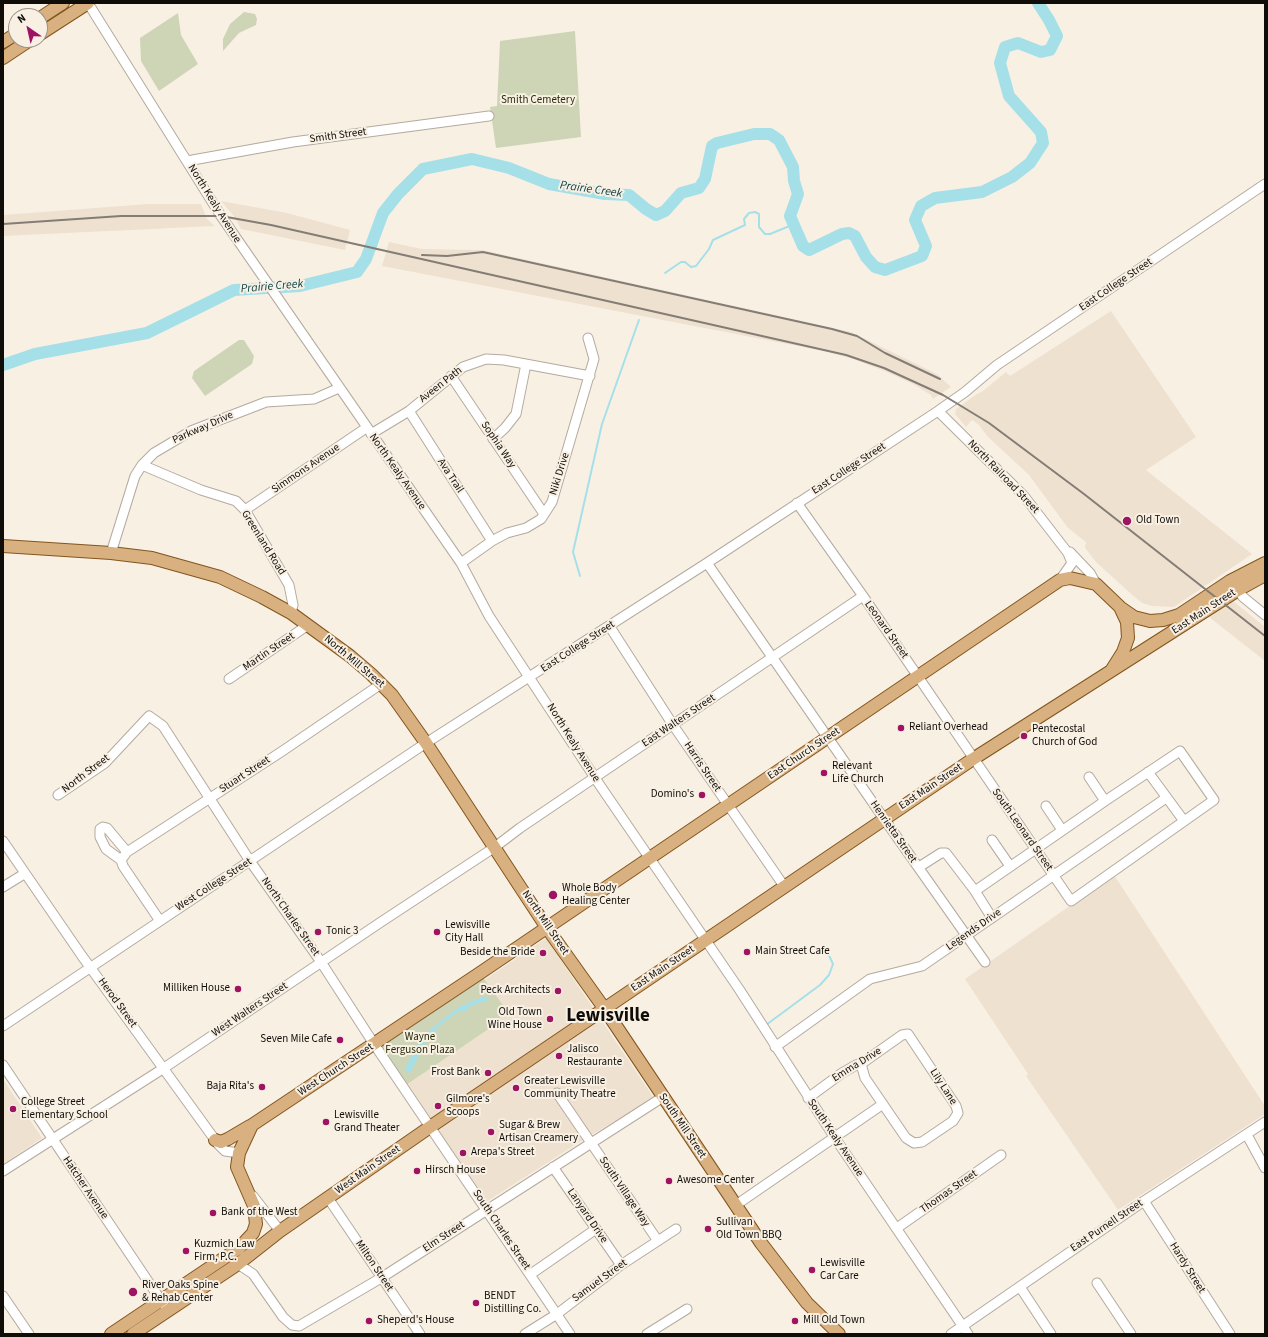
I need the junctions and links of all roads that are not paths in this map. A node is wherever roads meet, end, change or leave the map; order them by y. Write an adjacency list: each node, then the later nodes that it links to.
1 (64, 3): 3 (main road)
2 (88, 3): 4 (main road); 8 (street, North Kealy Avenue)
3 (48, 13)
4 (48, 29)
5 (18, 48): 6 (main road)
6 (3, 58)
7 (489, 116): 8 (street, Smith Street)
8 (188, 161): 14 (street, North Kealy Avenue)
9 (1265, 184): 16 (street, East College Street)
10 (588, 338): 13 (street, Niki Drive)
11 (526, 364): 12 (street, Aveen Path); 13 (street, Aveen Path); 18 (street)
12 (451, 376): 15 (street, Aveen Path); 18 (street, Sophia Way)
13 (590, 376): 22 (street, Niki Drive)
14 (338, 388): 17 (street, North Kealy Avenue); 19 (street, Parkway Drive)
15 (409, 411): 17 (street, Aveen Path); 23 (street, Ava Trail)
16 (938, 411): 20 (street, East College Street); 25 (street, North Railroad Street)
17 (369, 431): 21 (street, Simmons Avenue); 28 (street, North Kealy Avenue)
18 (493, 439): 22 (street, Sophia Way)
19 (142, 465): 21 (street, Greenland Road); 26 (street, Parkway Drive)
20 (797, 503): 29 (street, East College Street); 34 (street, Leonard Street)
21 (245, 510): 36 (street, Greenland Road)
22 (544, 514): 23 (street, Niki Drive)
23 (492, 541): 28 (street, Niki Drive)
24 (3, 546): 26 (main road, North Mill Street)
25 (1063, 546): 31 (street, North Railroad Street); 32 (street, North Railroad Street)
26 (111, 553): 36 (main road, North Mill Street)
27 (1265, 563): 33 (main road, East Main Street)
28 (461, 564): 43 (street, North Kealy Avenue)
29 (707, 564): 39 (street, East College Street); 40 (street, Henrietta Street)
30 (1265, 575): 33 (main road, East Main Street)
31 (1060, 580): 32 (main road); 42 (main road, East Church Street)
32 (1096, 584): 35 (main road, North Railroad Street)
33 (1234, 586): 35 (main road, East Main Street); 37 (street); 41 (main road, East Main Street)
34 (863, 596): 40 (street, East Walters Street); 42 (street, Leonard Street)
35 (1120, 607): 41 (main road, North Railroad Street)
36 (291, 613): 38 (main road, North Mill Street)
37 (1265, 615)
38 (308, 625): 44 (street, Martin Street); 45 (main road, North Mill Street)
39 (610, 626): 43 (street, East College Street); 47 (street, Harris Street)
40 (772, 657): 47 (street, East Walters Street); 48 (street, Henrietta Street)
41 (1111, 671): 50 (main road, East Main Street)
42 (918, 676): 48 (main road, East Church Street); 50 (street, Leonard Street)
43 (531, 677): 49 (street, East College Street); 52 (street, North Kealy Avenue)
44 (229, 679)
45 (381, 684): 49 (main road, North Mill Street); 55 (street, Stuart Street)
46 (146, 719): 54 (street, North Street); 55 (street, North Charles Street)
47 (673, 725): 52 (street, East Walters Street); 58 (street, Harris Street)
48 (828, 737): 58 (main road, East Church Street); 60 (street, Henrietta Street)
49 (426, 743): 65 (main road, North Mill Street); 70 (street, West College Street)
50 (973, 759): 60 (main road, East Main Street); 66 (street, South Leonard Street)
51 (1148, 772): 56 (street); 57 (street); 61 (street)
52 (596, 777): 65 (street, East Walters Street); 68 (street, North Kealy Avenue)
53 (1089, 777): 57 (street)
54 (58, 795)
55 (209, 798): 67 (street, Stuart Street); 70 (street, North Charles Street)
56 (1166, 798): 61 (street); 74 (street, Legends Drive)
57 (1105, 801): 62 (street)
58 (728, 806): 68 (main road, East Church Street); 75 (street, Harris Street)
59 (1046, 806): 62 (street)
60 (884, 819): 72 (street, Henrietta Street); 75 (main road, East Main Street)
61 (1184, 821): 74 (street, South Leonard Street)
62 (1062, 830): 66 (street)
63 (992, 840): 71 (street)
64 (3, 841): 73 (street, Herod Street)
65 (495, 847): 80 (main road, North Mill Street); 83 (street, West Walters Street)
66 (1035, 849): 71 (street); 74 (street, South Leonard Street)
67 (127, 852): 69 (street, Stuart Street); 69 (street)
68 (650, 857): 80 (main road, East Church Street); 82 (street, North Kealy Avenue)
69 (121, 860): 79 (street)
70 (250, 861): 79 (street, West College Street); 83 (street, North Charles Street)
71 (1010, 866): 77 (street)
72 (919, 868): 77 (street); 81 (street, Henrietta Street)
73 (24, 874): 76 (street); 85 (street, Herod Street)
74 (1053, 876): 78 (street, Legends Drive)
75 (784, 886): 82 (main road, East Main Street)
76 (3, 887)
77 (974, 891): 78 (street)
78 (992, 918): 81 (street, Legends Drive)
79 (160, 921): 85 (street, West College Street)
80 (547, 928): 86 (main road, North Mill Street); 89 (main road, West Church Street)
81 (967, 935): 84 (street, Henrietta Street); 90 (street, Legends Drive)
82 (706, 940): 86 (main road, East Main Street); 90 (street, South Kealy Avenue)
83 (321, 962): 89 (street, North Charles Street); 93 (street, West Walters Street)
84 (986, 962)
85 (91, 967): 87 (street, West College Street); 93 (street, Herod Street)
86 (604, 1008): 95 (main road, South Mill Street); 100 (main road, West Main Street)
87 (3, 1026)
88 (908, 1034): 91 (street, Emma Drive); 97 (street, Lily Lane)
89 (374, 1044): 99 (main road, West Church Street); 100 (street, North Charles Street)
90 (775, 1047): 96 (street, South Kealy Avenue)
91 (861, 1064): 96 (street, Emma Drive); 97 (street, Lily Lane)
92 (3, 1065): 102 (street, Hatcher Avenue)
93 (164, 1068): 102 (street, West Walters Street); 104 (street, Herod Street)
94 (557, 1093): 105 (street, South Village Way)
95 (663, 1097): 105 (street, Elm Street); 114 (main road, South Mill Street)
96 (808, 1098): 103 (street, South Kealy Avenue)
97 (883, 1104): 103 (street)
98 (1265, 1122): 101 (street, East Purnell Street)
99 (252, 1125): 104 (main road, West Church Street); 106 (main road)
100 (430, 1127): 112 (main road, West Main Street); 115 (street, South Charles Street)
101 (1247, 1135): 109 (street); 113 (street, East Purnell Street)
102 (52, 1138): 110 (street, West Walters Street); 128 (street, Hatcher Avenue)
103 (834, 1138): 114 (street); 117 (street, South Kealy Avenue)
104 (215, 1140): 106 (street, Herod Street)
105 (591, 1142): 108 (street, Elm Street); 120 (street, South Village Way)
106 (239, 1153): 111 (main road)
107 (1001, 1155): 117 (street, Thomas Street)
108 (553, 1167): 115 (street, Elm Street); 118 (street, Lanyard Drive)
109 (1265, 1168)
110 (3, 1171)
111 (246, 1187): 119 (street); 128 (main road, West Main Street)
112 (328, 1198): 119 (main road, West Main Street); 124 (street, Milton Street)
113 (1144, 1201): 126 (street, East Purnell Street); 143 (street, Hardy Street)
114 (736, 1205): 139 (main road, South Mill Street)
115 (487, 1209): 123 (street, South Charles Street); 124 (street, Elm Street)
116 (676, 1228): 120 (street, Samuel Street)
117 (896, 1228): 131 (street, South Kealy Avenue)
118 (596, 1229): 122 (street, Lanyard Drive); 123 (street)
119 (280, 1231): 121 (main road, West Main Street)
120 (658, 1241): 122 (street, Samuel Street)
121 (238, 1264): 124 (street, Elm Street); 128 (main road, West Main Street)
122 (621, 1265): 130 (street, Samuel Street)
123 (531, 1274): 130 (street, South Charles Street)
124 (381, 1278): 135 (street, Milton Street)
125 (1097, 1283): 142 (street)
126 (1020, 1286): 131 (street, East Purnell Street); 141 (street)
127 (3, 1296): 132 (street)
128 (164, 1305): 133 (main road, West Main Street); 134 (main road, West Main Street)
129 (687, 1309): 138 (street)
130 (557, 1314): 136 (street, Samuel Street); 137 (street, South Charles Street)
131 (965, 1330): 140 (street, East Purnell Street)
132 (29, 1334)
133 (111, 1334)
134 (133, 1334)
135 (420, 1334)
136 (525, 1334)
137 (570, 1334)
138 (647, 1334)
139 (839, 1334)
140 (951, 1334)
141 (1051, 1334)
142 (1132, 1334)
143 (1230, 1334)

